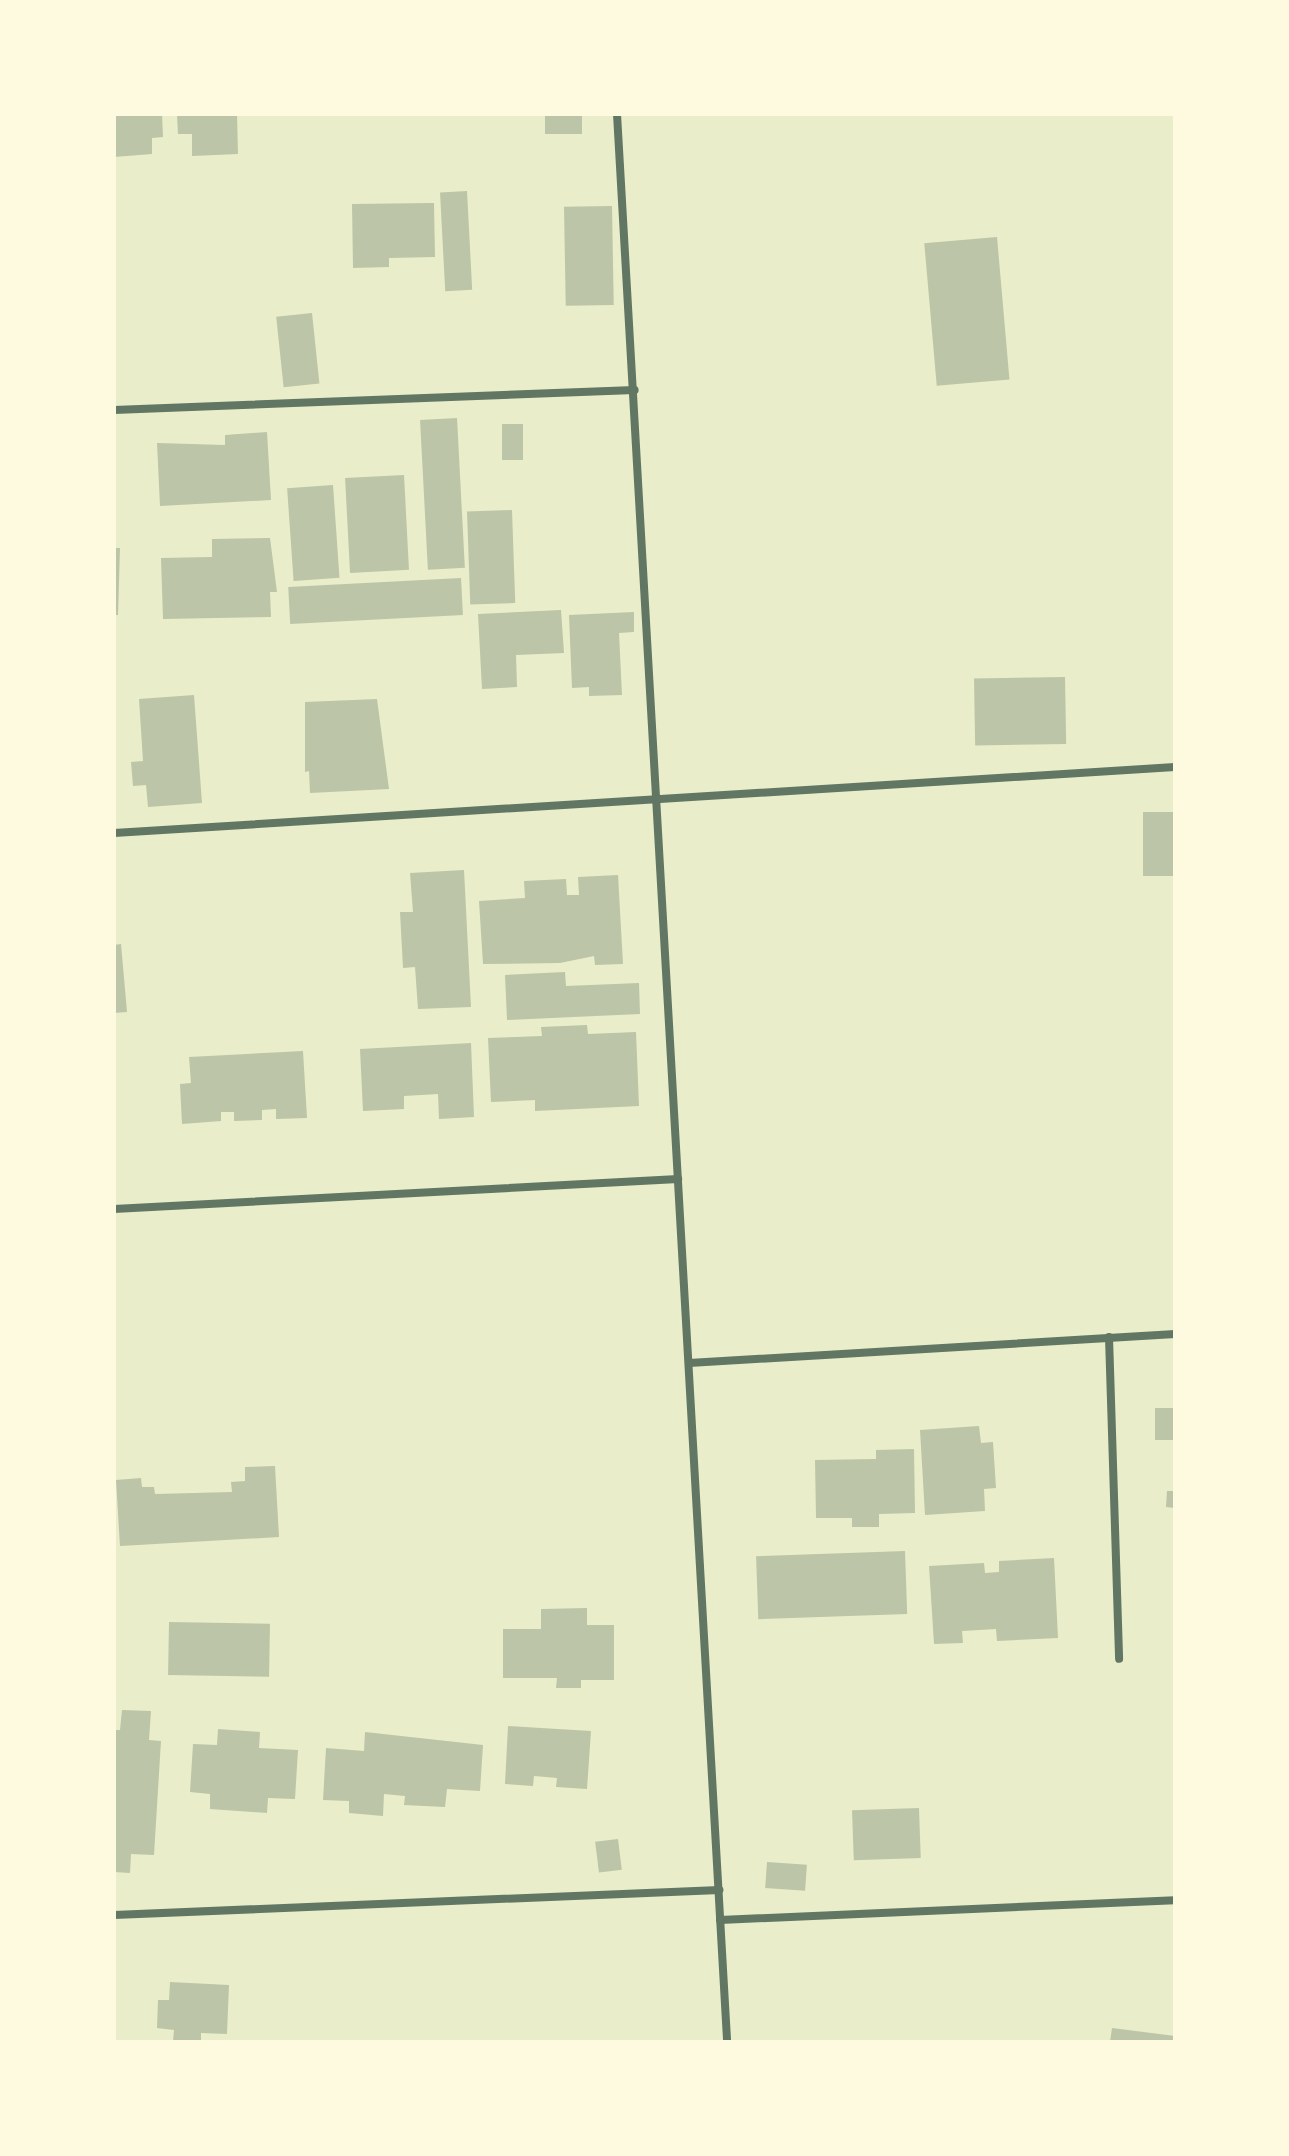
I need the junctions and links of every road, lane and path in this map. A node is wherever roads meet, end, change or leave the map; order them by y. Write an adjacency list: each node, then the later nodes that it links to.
1 (617, 114): 2 (street)
2 (635, 390): 3 (street); 5 (street)
3 (114, 410)
4 (1175, 767): 5 (street)
5 (657, 796): 6 (street); 7 (street)
6 (114, 833)
7 (678, 1179): 8 (street); 11 (street)
8 (114, 1209)
9 (1175, 1334): 10 (street)
10 (1109, 1337): 11 (street); 12 (street)
11 (689, 1363): 13 (street)
12 (1119, 1659)
13 (719, 1890): 15 (street); 16 (street)
14 (1175, 1900): 16 (street)
15 (114, 1915)
16 (720, 1920): 17 (street)
17 (727, 2042)

